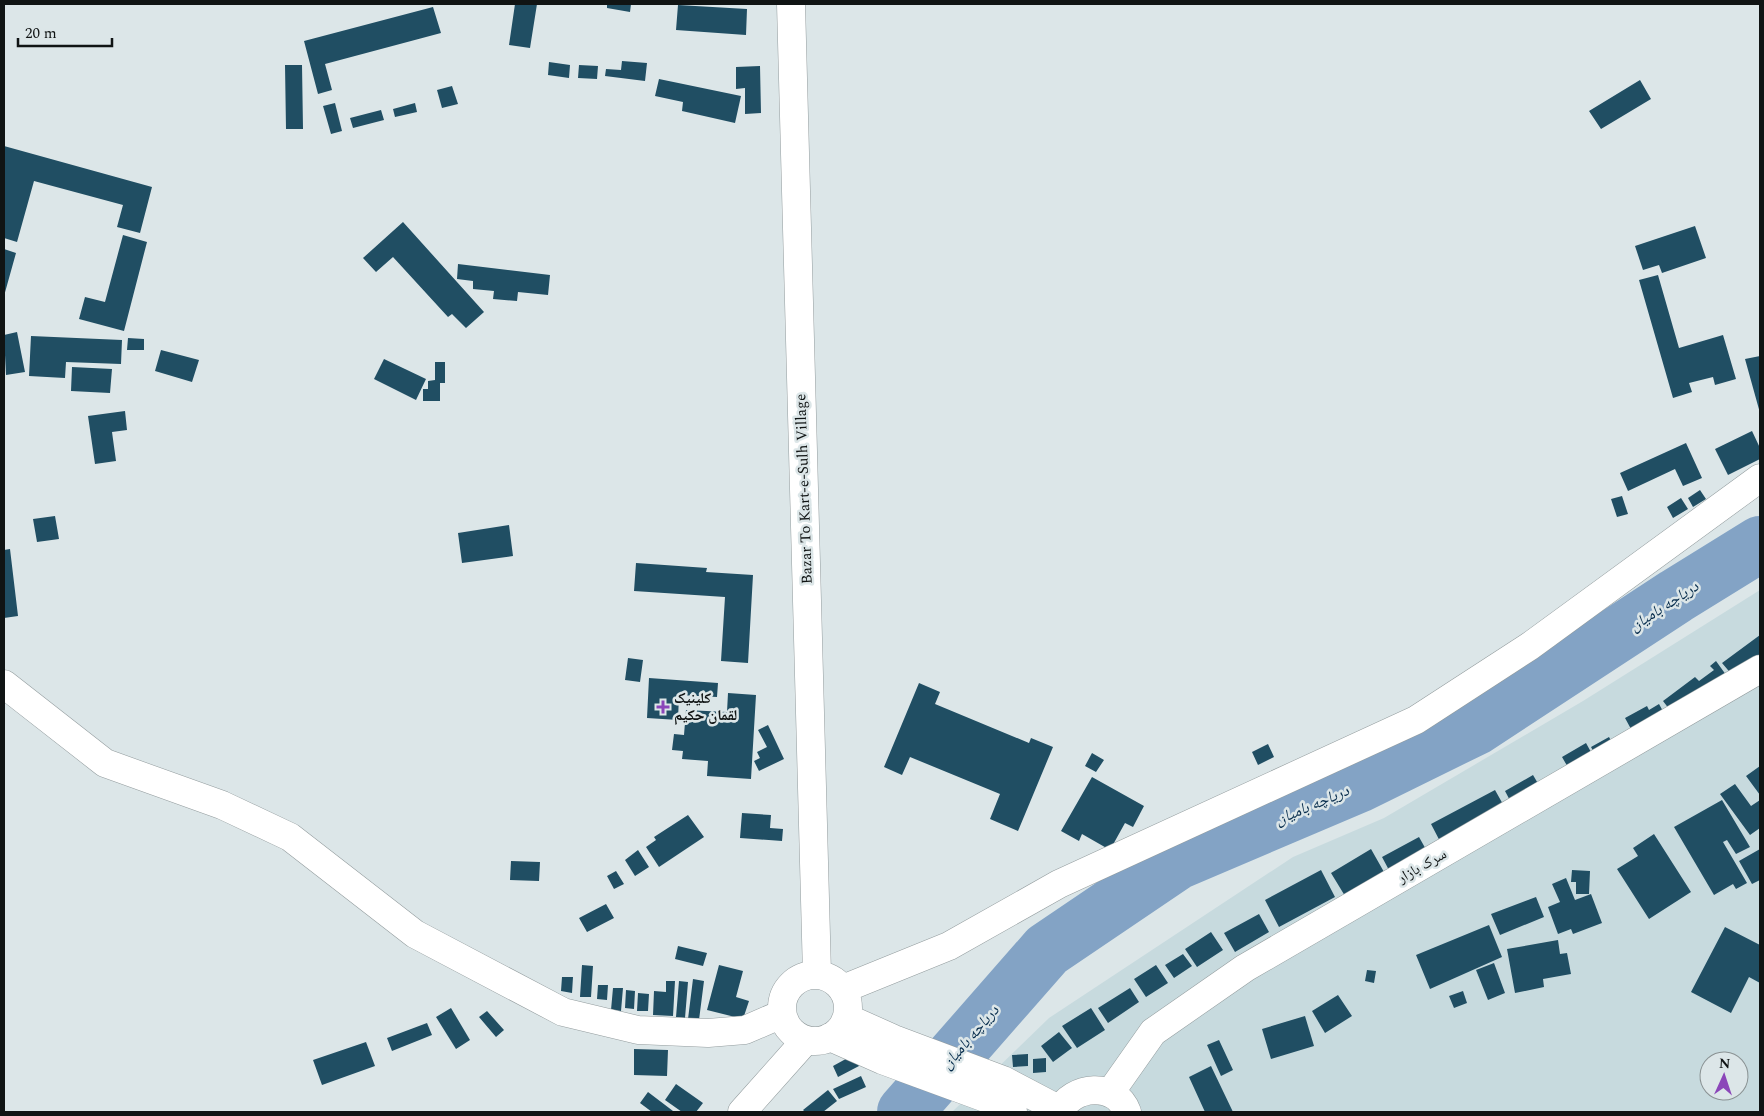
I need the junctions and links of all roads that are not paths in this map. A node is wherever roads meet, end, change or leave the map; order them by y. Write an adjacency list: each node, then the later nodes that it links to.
1 (791, 4): 5 (main road, Bazar To Kart-e-Sulh Village)
2 (1760, 478): 6 (main road)
3 (1760, 669): 10 (main road, سرک بازار)
4 (4, 684): 7 (main road)
5 (817, 974): 6 (main road); 7 (main road)
6 (843, 989): 8 (main road)
7 (782, 1014): 8 (main road)
8 (828, 1032): 9 (main road); 12 (main road)
9 (1002, 1097): 11 (main road)
10 (1119, 1103): 11 (main road)
11 (1060, 1111)
12 (742, 1112)

